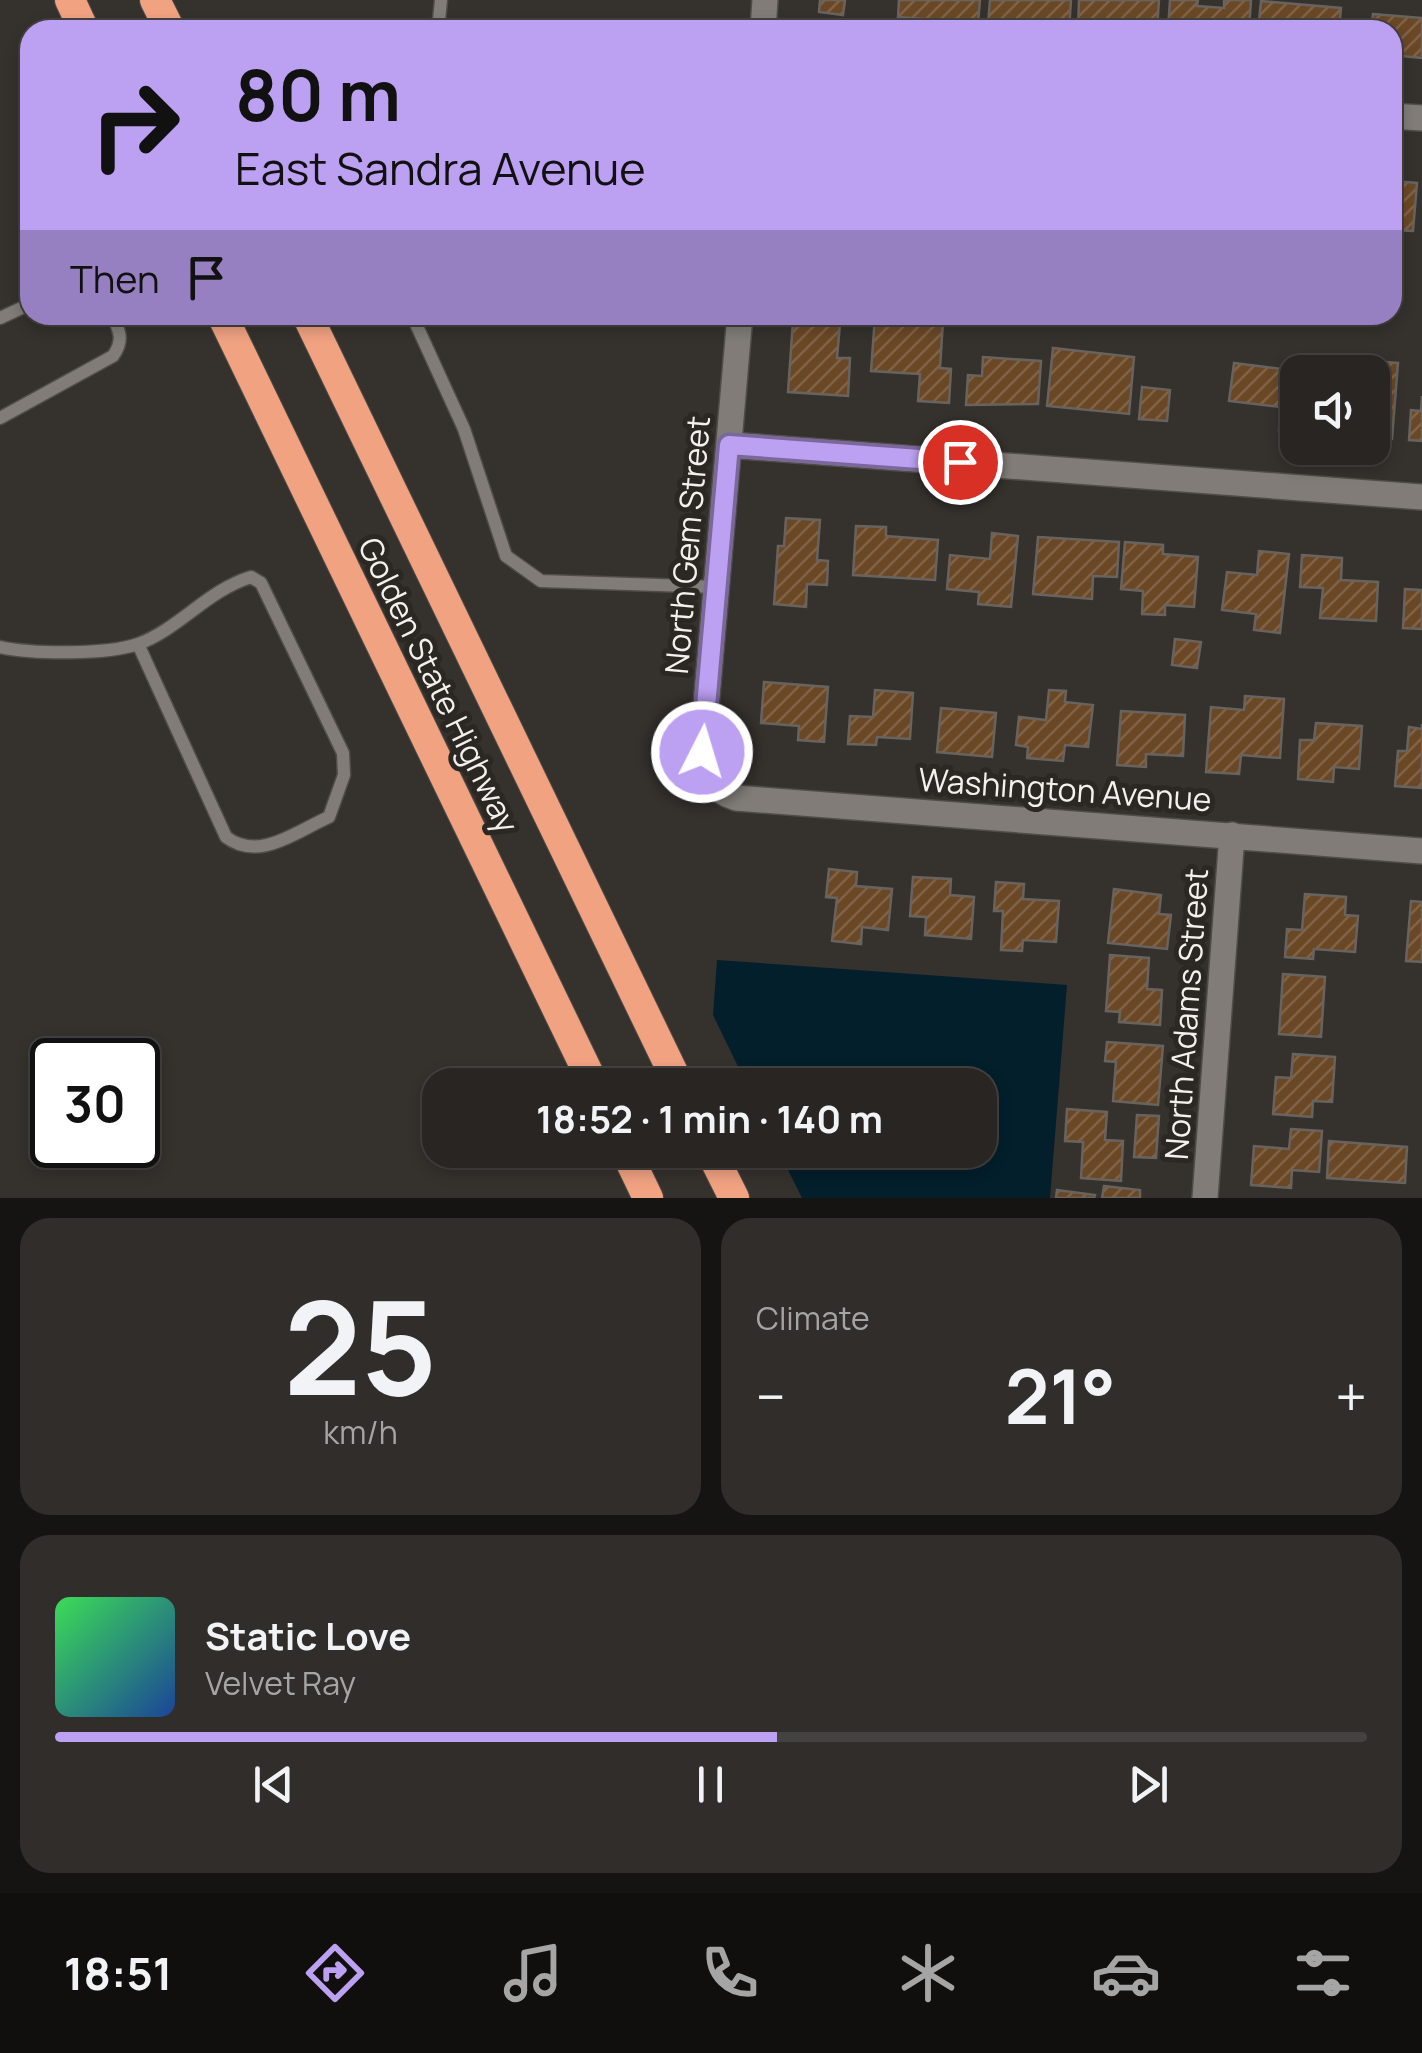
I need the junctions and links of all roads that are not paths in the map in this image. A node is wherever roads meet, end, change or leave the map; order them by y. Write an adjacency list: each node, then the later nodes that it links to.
1 (117, 325): 6 (lane)
2 (227, 325): 15 (highway, Golden State Highway)
3 (312, 325): 16 (highway, Golden State Highway)
4 (416, 325): 9 (lane)
5 (739, 325): 7 (street, North Gem Street)
6 (0, 418)
7 (729, 445): 8 (street); 9 (street, North Gem Street)
8 (1422, 497)
9 (716, 586): 12 (street, North Gem Street)
10 (138, 644): 10 (lane); 11 (lane)
11 (0, 647)
12 (708, 780): 13 (street, Washington Avenue)
13 (1232, 834): 14 (street, Washington Avenue); 21 (street, North Adams Street)
14 (1422, 851)
15 (586, 1068)
16 (671, 1068)
17 (634, 1168): 19 (highway)
18 (719, 1168): 20 (highway)
19 (648, 1198)
20 (734, 1198)
21 (1205, 1198)

